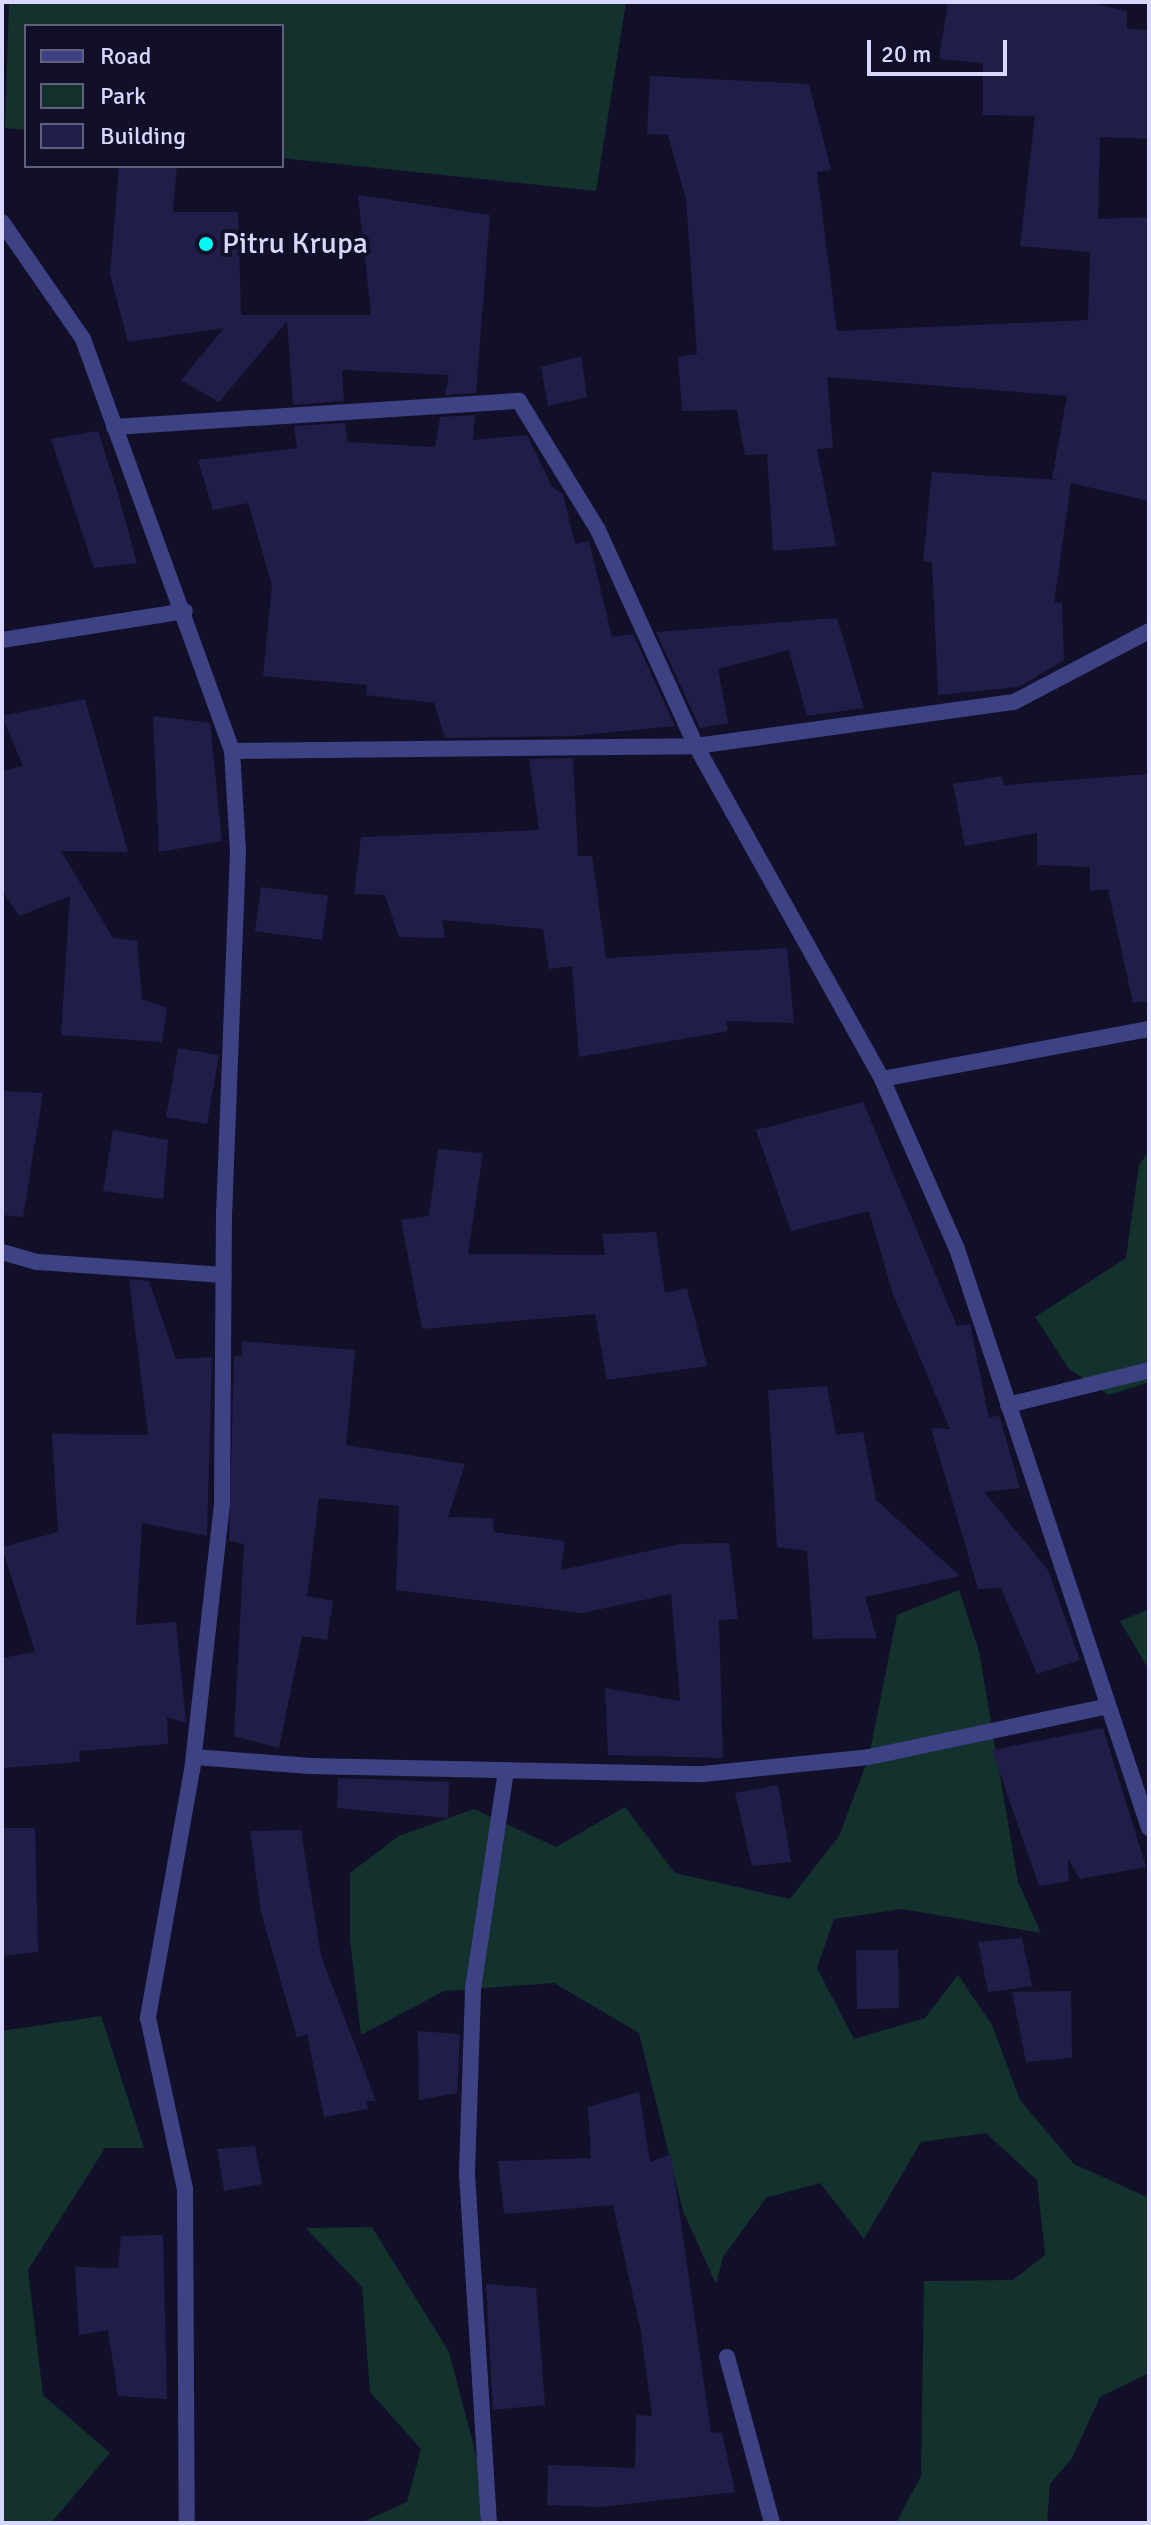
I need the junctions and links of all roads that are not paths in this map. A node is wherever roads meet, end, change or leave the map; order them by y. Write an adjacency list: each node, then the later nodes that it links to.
1 (2, 222): 2 (street)
2 (114, 427): 3 (street); 6 (street)
3 (185, 611): 5 (street); 7 (street)
4 (1149, 631): 6 (street)
5 (2, 640)
6 (696, 746): 7 (street); 9 (street)
7 (232, 751): 11 (street)
8 (1149, 1029): 9 (street)
9 (882, 1079): 13 (street)
10 (2, 1252): 11 (street)
11 (224, 1275): 15 (street)
12 (1149, 1370): 13 (street)
13 (1008, 1405): 14 (street)
14 (1108, 1706): 16 (street); 17 (street)
15 (194, 1757): 16 (street); 19 (street)
16 (506, 1770): 20 (street)
17 (1149, 1828)
18 (727, 2357): 21 (street)
19 (187, 2523)
20 (489, 2523)
21 (772, 2523)

